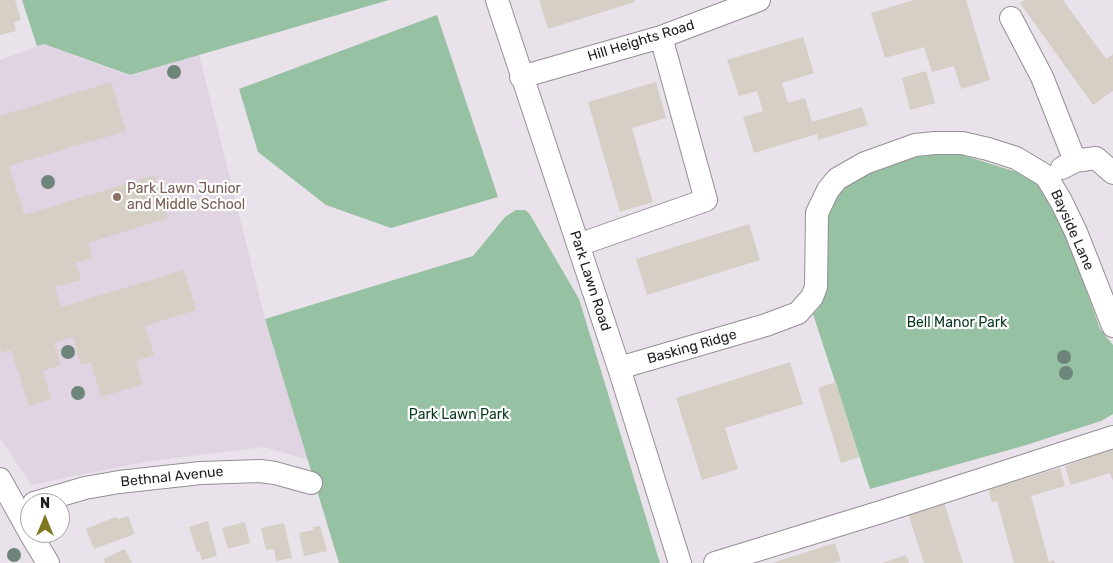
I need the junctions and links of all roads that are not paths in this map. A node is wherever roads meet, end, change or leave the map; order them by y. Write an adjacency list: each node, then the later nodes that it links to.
1 (497, 0): 5 (street, Park Lawn Road)
2 (759, 0): 4 (street, Hill Heights Road)
3 (1011, 18): 6 (street)
4 (661, 37): 5 (street, Hill Heights Road); 9 (street)
5 (521, 77): 9 (street, Park Lawn Road)
6 (1075, 160): 7 (street); 8 (street)
7 (1113, 173)
8 (1046, 176): 10 (street, Bayside Lane); 11 (street, Bayside Lane)
9 (578, 245): 12 (street, Park Lawn Road)
10 (766, 325): 12 (street, Basking Ridge)
11 (1113, 326)
12 (619, 368): 20 (street, Park Lawn Road)
13 (1113, 436): 21 (street)
14 (0, 478): 17 (street)
15 (311, 483): 16 (street, Bethnal Avenue)
16 (70, 494)
17 (20, 508)
18 (36, 543): 19 (street)
19 (48, 563)
20 (680, 563)
21 (715, 563)

